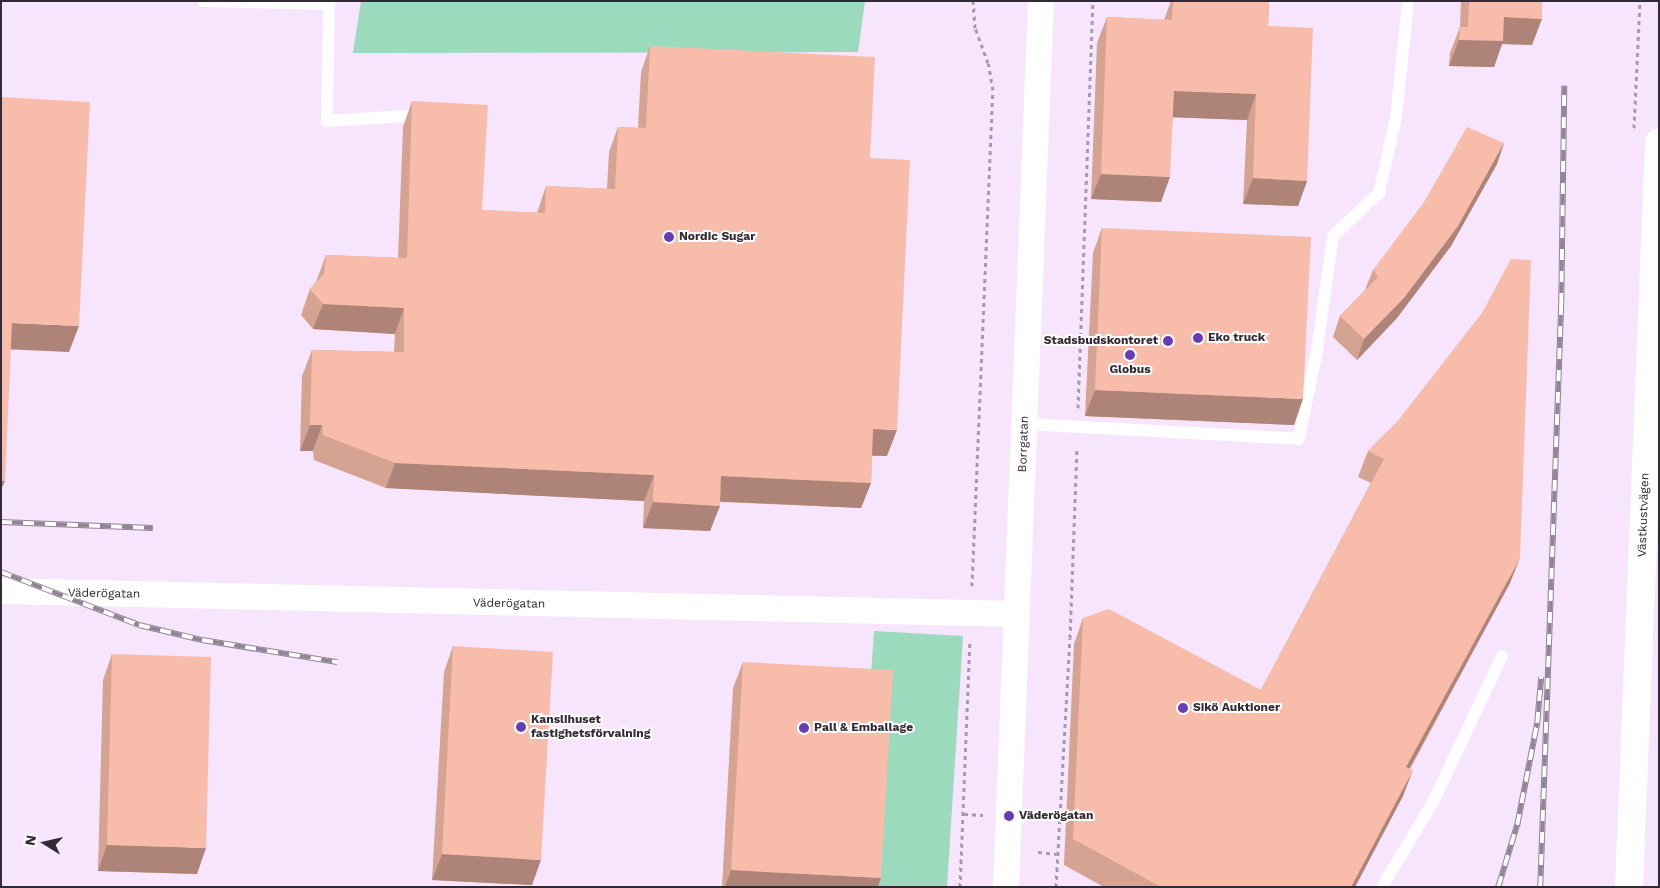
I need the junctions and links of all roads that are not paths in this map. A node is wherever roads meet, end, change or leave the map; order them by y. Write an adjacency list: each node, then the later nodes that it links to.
1 (203, 1): 4 (lane)
2 (1041, 1): 6 (street, Borrgatan)
3 (1408, 1): 6 (lane)
4 (431, 114)
5 (1659, 143): 12 (main road, Västkustvägen)
6 (1025, 424): 8 (street, Borrgatan)
7 (1, 591): 8 (street, Väderögatan)
8 (1017, 614): 10 (street, Borrgatan)
9 (1502, 656): 11 (lane)
10 (1006, 887)
11 (1382, 887)
12 (1629, 887)

